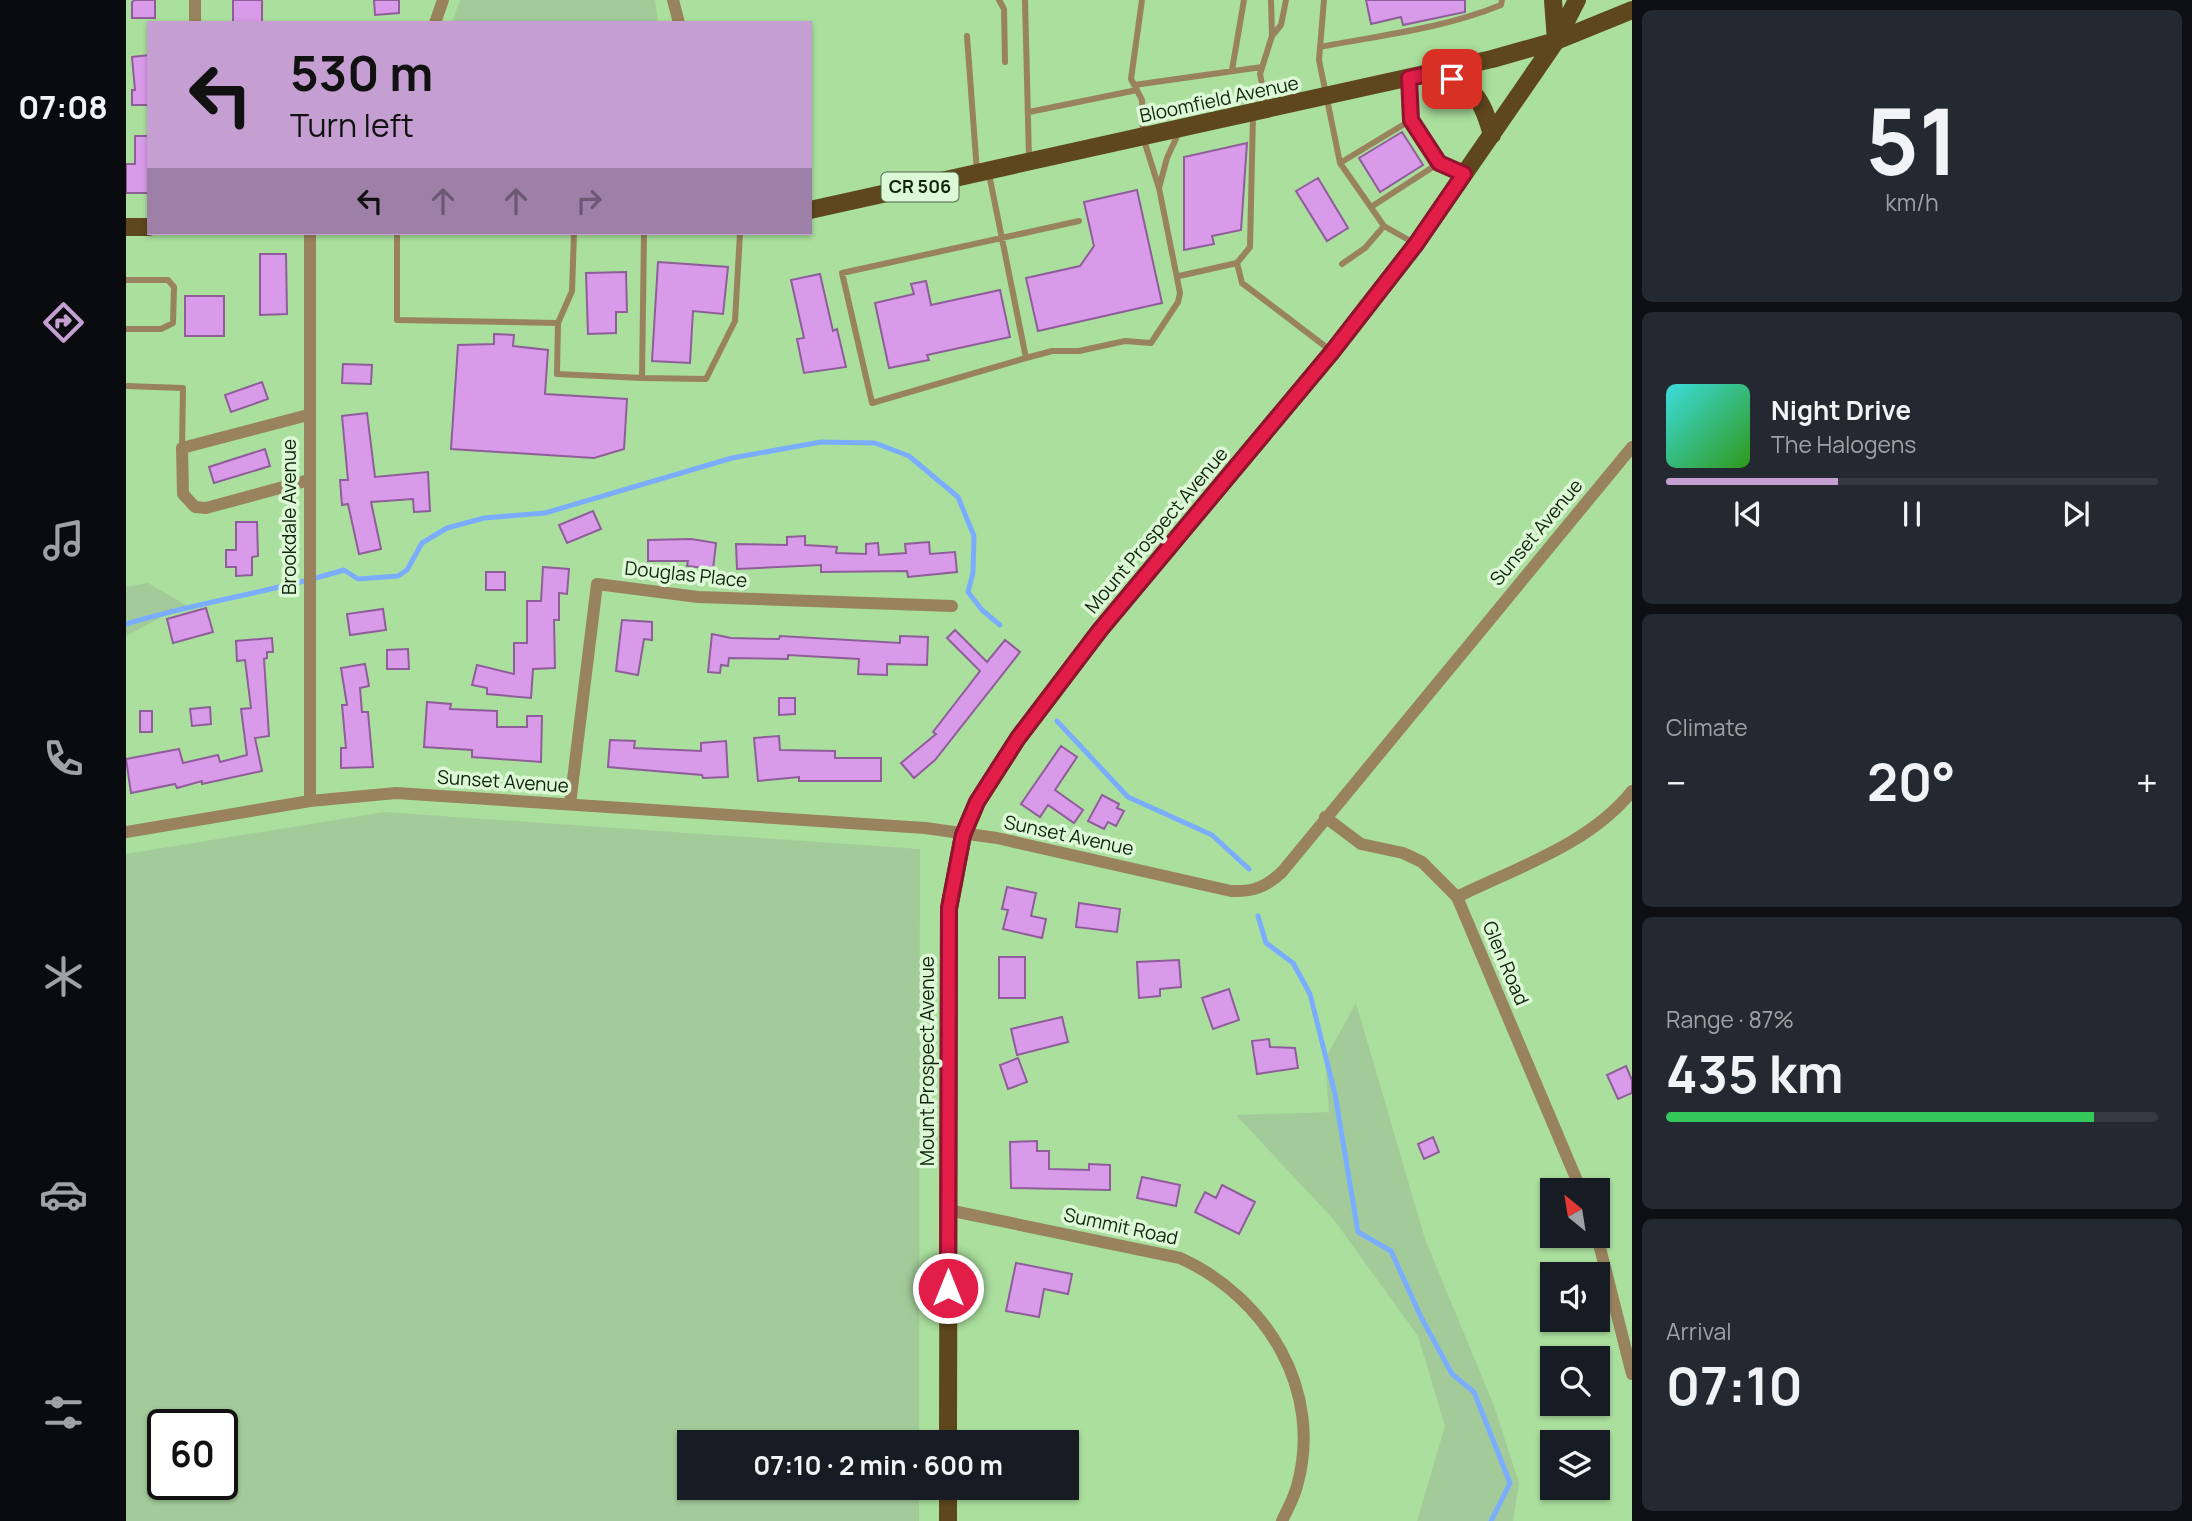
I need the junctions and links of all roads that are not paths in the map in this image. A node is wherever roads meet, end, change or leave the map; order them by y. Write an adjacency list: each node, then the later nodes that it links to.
1 (195, 0): 15 (street)
2 (443, 0): 16 (street)
3 (673, 0): 17 (street)
4 (999, 0): 22 (lane)
5 (1025, 0): 29 (lane)
6 (1142, 0): 27 (lane)
7 (1244, 0): 24 (lane)
8 (1271, 0): 19 (lane)
9 (1286, 0): 19 (lane)
10 (1324, 0): 21 (lane)
11 (1502, 0): 21 (lane)
12 (1553, 0): 20 (main road)
13 (1577, 0): 20 (main road, Mount Prospect Avenue)
14 (1632, 10): 20 (main road, Bloomfield Avenue / CR 506)
15 (195, 21)
16 (436, 21)
17 (678, 21)
18 (967, 36): 38 (lane)
19 (1272, 36): 23 (lane)
20 (1556, 41): 25 (main road, Bloomfield Avenue / CR 506); 33 (main road, Mount Prospect Avenue)
21 (1320, 47): 28 (lane)
22 (1005, 62)
23 (1262, 67): 24 (lane); 30 (lane)
24 (1232, 70): 27 (lane)
25 (1438, 72): 26 (main road, Bloomfield Avenue / CR 506); 33 (main road)
26 (1409, 78): 28 (main road, Bloomfield Avenue / CR 506); 31 (lane)
27 (1135, 87): 29 (lane); 34 (lane)
28 (1326, 97): 30 (main road, Bloomfield Avenue / CR 506); 36 (lane)
29 (1029, 112): 35 (lane)
30 (1260, 112): 32 (main road, Bloomfield Avenue / CR 506); 54 (lane)
31 (1411, 120): 36 (lane); 37 (lane)
32 (1181, 129): 34 (main road, Bloomfield Avenue / CR 506); 40 (lane)
33 (1492, 135): 39 (main road, Mount Prospect Avenue)
34 (1143, 137): 35 (main road, Bloomfield Avenue / CR 506); 40 (lane)
35 (1029, 163): 38 (main road, Bloomfield Avenue / CR 506)
36 (1340, 163): 41 (lane)
37 (1439, 163): 39 (lane); 41 (lane)
38 (983, 173): 42 (main road, Bloomfield Avenue / CR 506); 52 (lane)
39 (1464, 174): 53 (main road, Mount Prospect Avenue)
40 (1159, 188): 56 (lane)
41 (1371, 207): 44 (lane)
42 (812, 210)
43 (1079, 221): 52 (lane)
44 (1384, 226): 53 (lane); 55 (lane)
45 (126, 227): 46 (main road)
46 (147, 227)
47 (310, 235): 64 (street, Brookdale Avenue)
48 (397, 235): 58 (lane)
49 (574, 235): 58 (lane)
50 (644, 235): 62 (lane)
51 (740, 235): 62 (lane)
52 (1004, 237): 61 (lane); 61 (lane)
53 (1416, 244): 60 (main road, Mount Prospect Avenue)
54 (1237, 262): 56 (lane); 60 (lane)
55 (1342, 264)
56 (1179, 276): 61 (lane)
57 (126, 281): 59 (lane)
58 (558, 323): 62 (lane)
59 (126, 329)
60 (1332, 352): 74 (main road, Mount Prospect Avenue)
61 (1026, 358)
62 (642, 378)
63 (126, 386): 65 (lane)
64 (308, 415): 65 (street); 67 (street, Brookdale Avenue)
65 (182, 447): 67 (street)
66 (1632, 447): 72 (street, Sunset Avenue)
67 (309, 480): 70 (street, Brookdale Avenue)
68 (952, 606): 71 (street, Douglas Place)
69 (1632, 791): 75 (street)
70 (310, 801): 71 (street, Sunset Avenue); 73 (street, Sunset Avenue)
71 (570, 804): 74 (street, Sunset Avenue)
72 (1325, 817): 74 (street, Sunset Avenue); 75 (street, Glen Road)
73 (126, 832)
74 (963, 835): 77 (main road, Mount Prospect Avenue)
75 (1457, 897): 76 (street, Glen Road)
76 (1576, 1178)
77 (948, 1210): 80 (main road, Mount Prospect Avenue); 83 (street, Summit Road)
78 (1600, 1248): 79 (street)
79 (1632, 1374)
80 (948, 1430)
81 (948, 1500): 82 (main road)
82 (948, 1521)
83 (1282, 1521)

